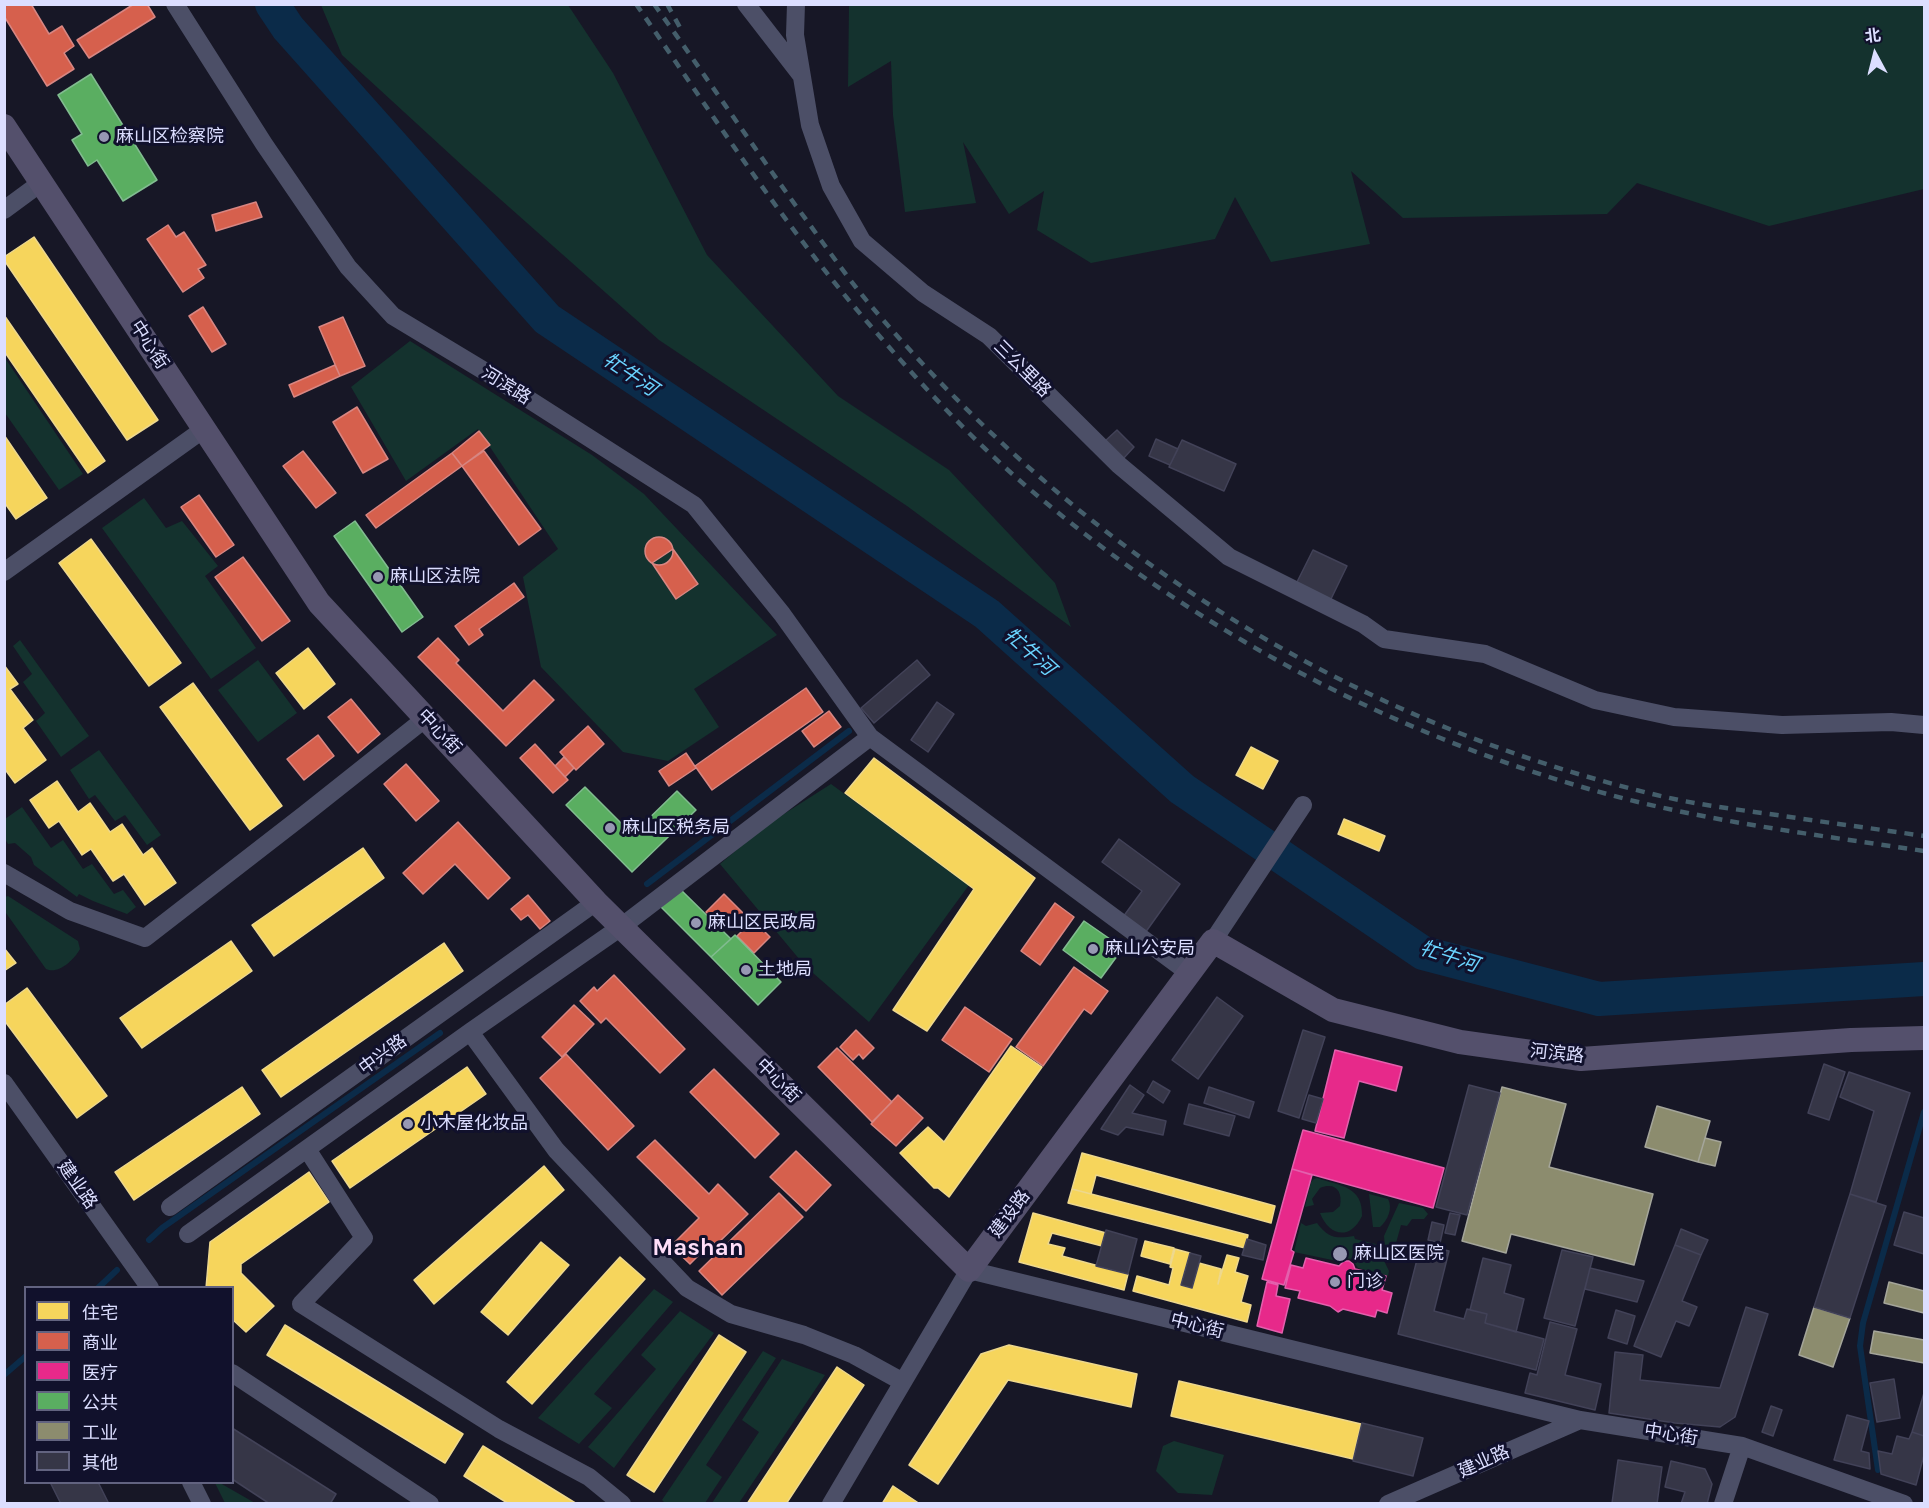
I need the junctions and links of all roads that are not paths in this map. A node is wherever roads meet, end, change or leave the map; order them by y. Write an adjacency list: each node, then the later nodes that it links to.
1 (175, 4): 12 (street, 河滨路)
2 (746, 4): 4 (street)
3 (796, 4): 4 (street, 三公里路)
4 (802, 76): 11 (street, 三公里路)
5 (4, 126): 6 (main road, 中心街)
6 (42, 182): 7 (street); 8 (main road, 中心街)
7 (4, 210)
8 (204, 429): 9 (street); 10 (main road, 中心街)
9 (4, 572)
10 (426, 718): 14 (street); 15 (main road, 中心街)
11 (1924, 725)
12 (870, 737): 16 (street); 18 (street, 河滨路)
13 (1303, 805): 17 (street)
14 (4, 873)
15 (596, 902): 16 (main road, 中心街); 23 (street, 中兴路)
16 (621, 927): 19 (street); 25 (main road, 中心街)
17 (1213, 941): 18 (main road, 建设路); 20 (main road, 河滨路)
18 (1189, 973): 25 (main road, 建设路)
19 (470, 1032): 22 (street); 28 (street)
20 (1924, 1038)
21 (4, 1083): 26 (street, 建业路)
22 (307, 1149): 24 (street); 34 (street)
23 (170, 1208)
24 (188, 1234)
25 (969, 1270): 28 (street, 建设路); 29 (street, 中心街)
26 (149, 1286)
27 (234, 1374): 33 (street)
28 (903, 1382): 35 (street, 建设路)
29 (1580, 1420): 30 (street, 中心街); 36 (street, 建业路)
30 (1742, 1446): 37 (street); 38 (street, 中心街)
31 (192, 1484): 32 (street)
32 (202, 1503)
33 (430, 1503)
34 (622, 1503)
35 (831, 1503)
36 (1388, 1503)
37 (1724, 1503)
38 (1904, 1503)

